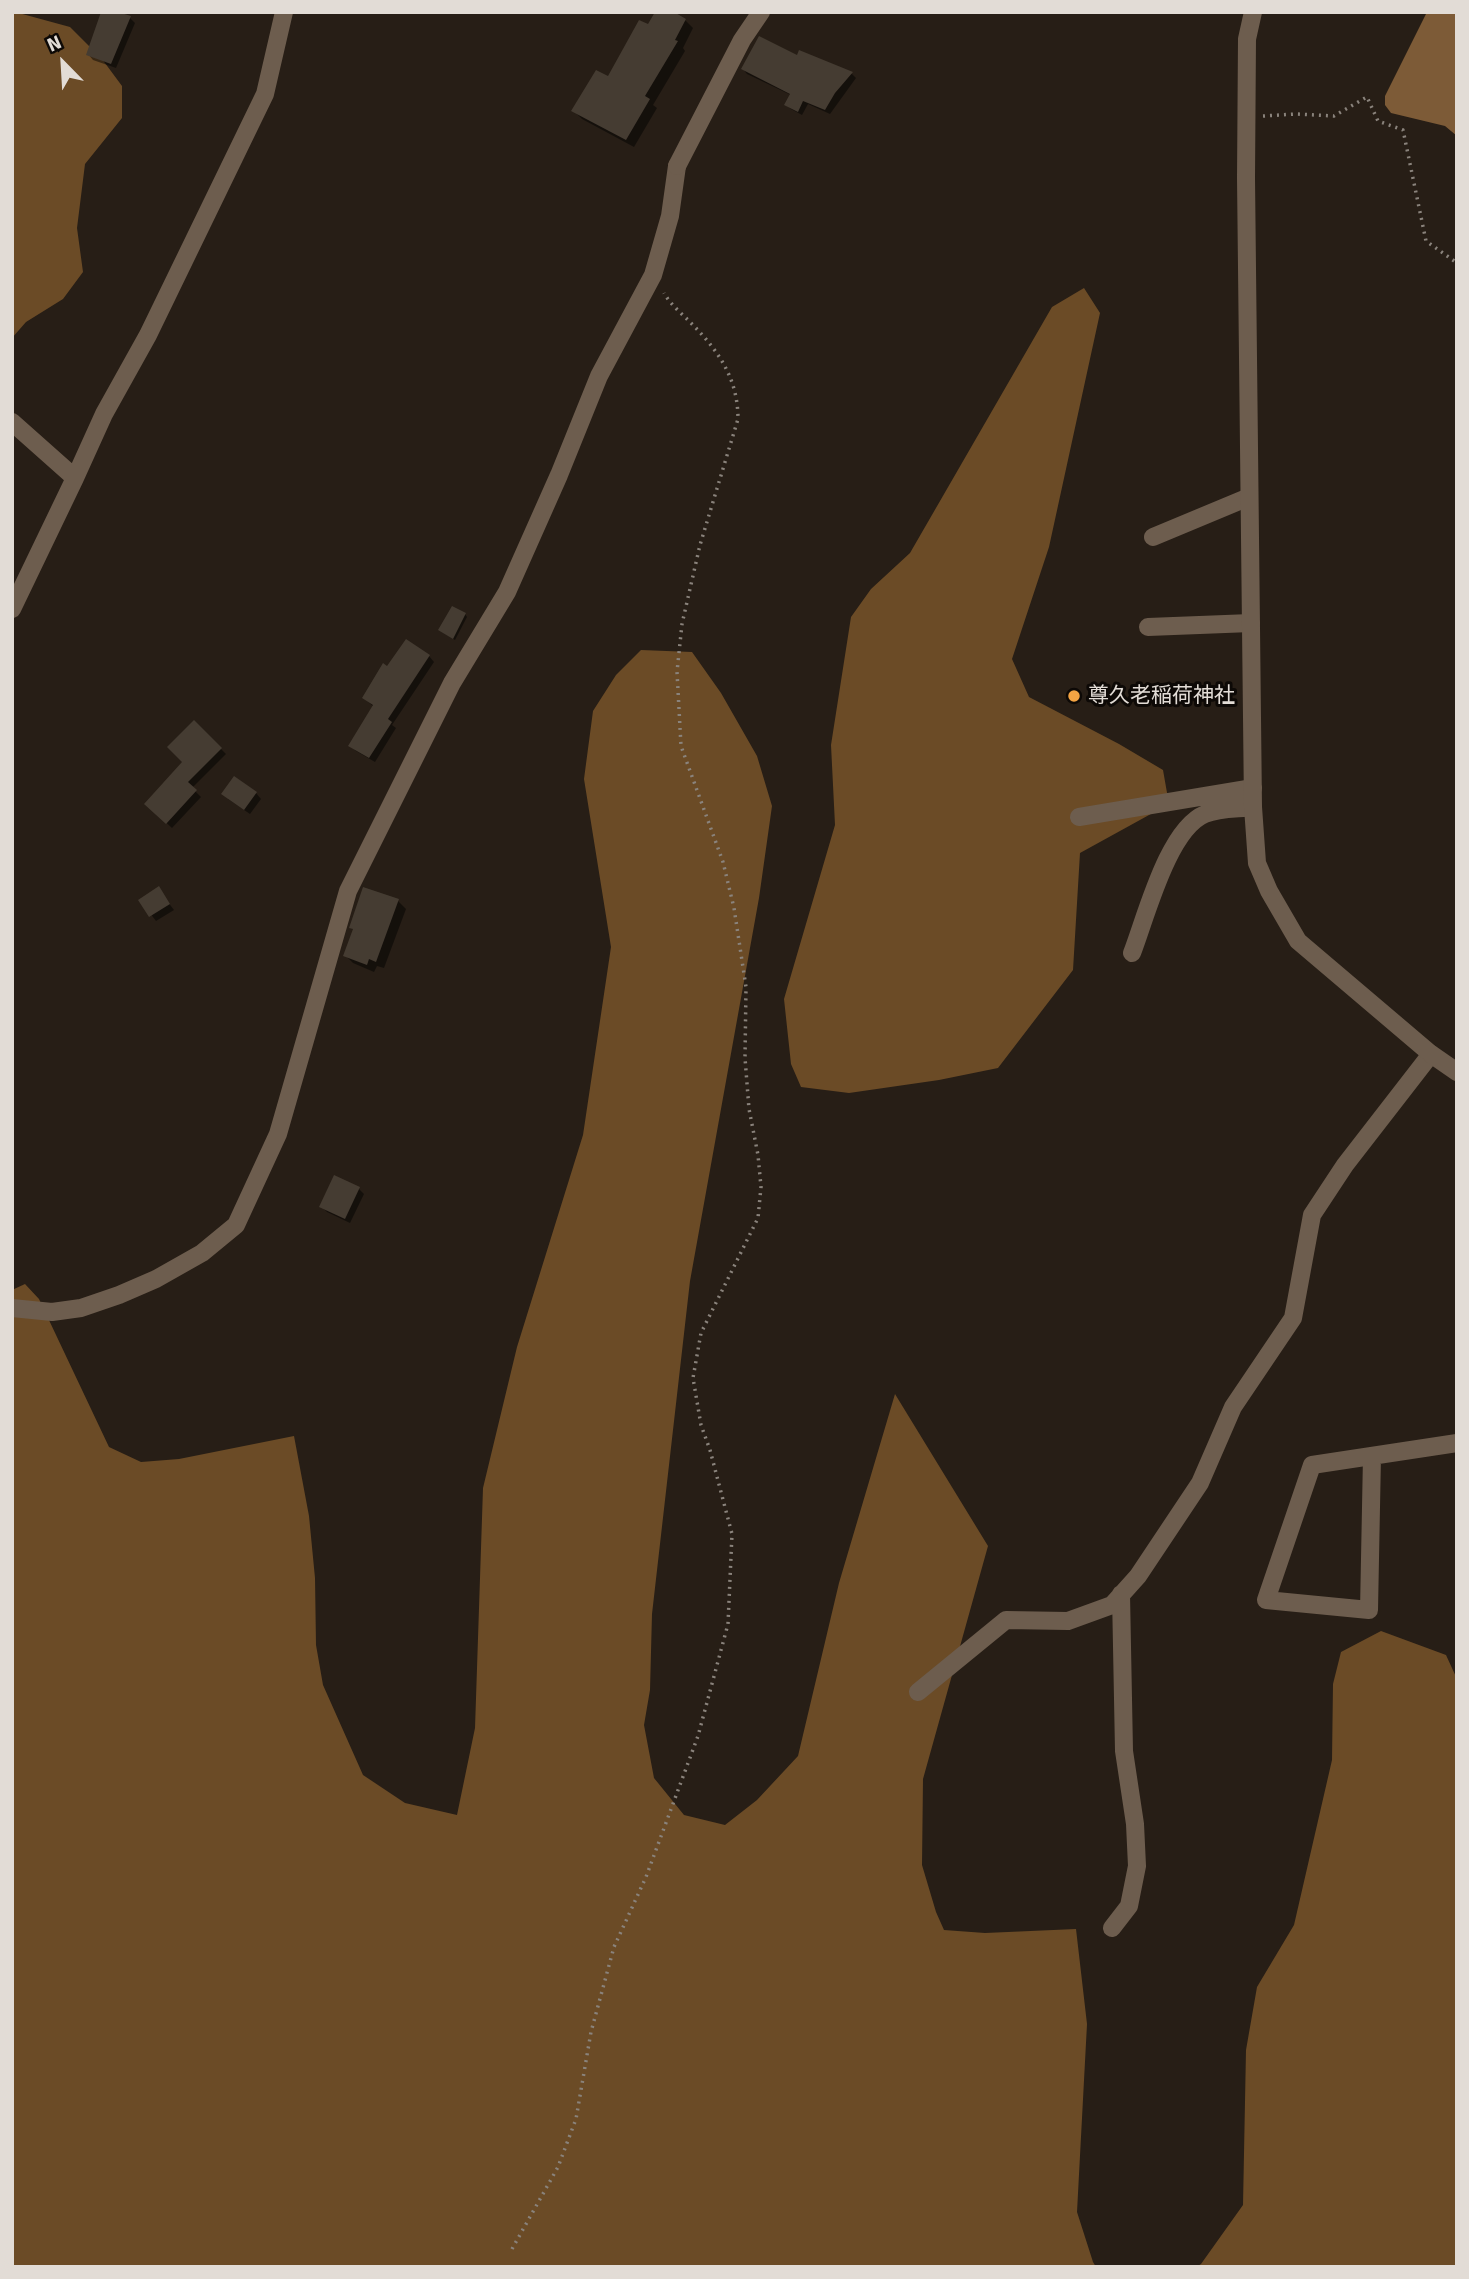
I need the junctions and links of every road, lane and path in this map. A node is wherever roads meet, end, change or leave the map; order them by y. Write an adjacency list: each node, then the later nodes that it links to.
1 (284, 12): 8 (street)
2 (761, 12): 6 (street)
3 (1253, 12): 4 (street)
4 (1247, 117): 5 (path); 9 (street)
5 (1457, 263)
6 (653, 275): 20 (street); 26 (path)
7 (12, 422): 8 (street)
8 (75, 478): 11 (street)
9 (1249, 497): 10 (street); 12 (street)
10 (1153, 537)
11 (12, 609)
12 (1251, 623): 13 (street); 14 (street)
13 (1149, 627)
14 (1253, 788): 15 (street); 16 (street)
15 (1254, 807): 17 (street); 18 (street)
16 (1079, 817)
17 (1132, 953)
18 (1431, 1054): 19 (street); 23 (street)
19 (1457, 1072)
20 (12, 1308)
21 (1457, 1443): 22 (street)
22 (1372, 1456): 22 (street)
23 (1121, 1594): 24 (street); 25 (street)
24 (918, 1692)
25 (1112, 1928)
26 (512, 2249)

